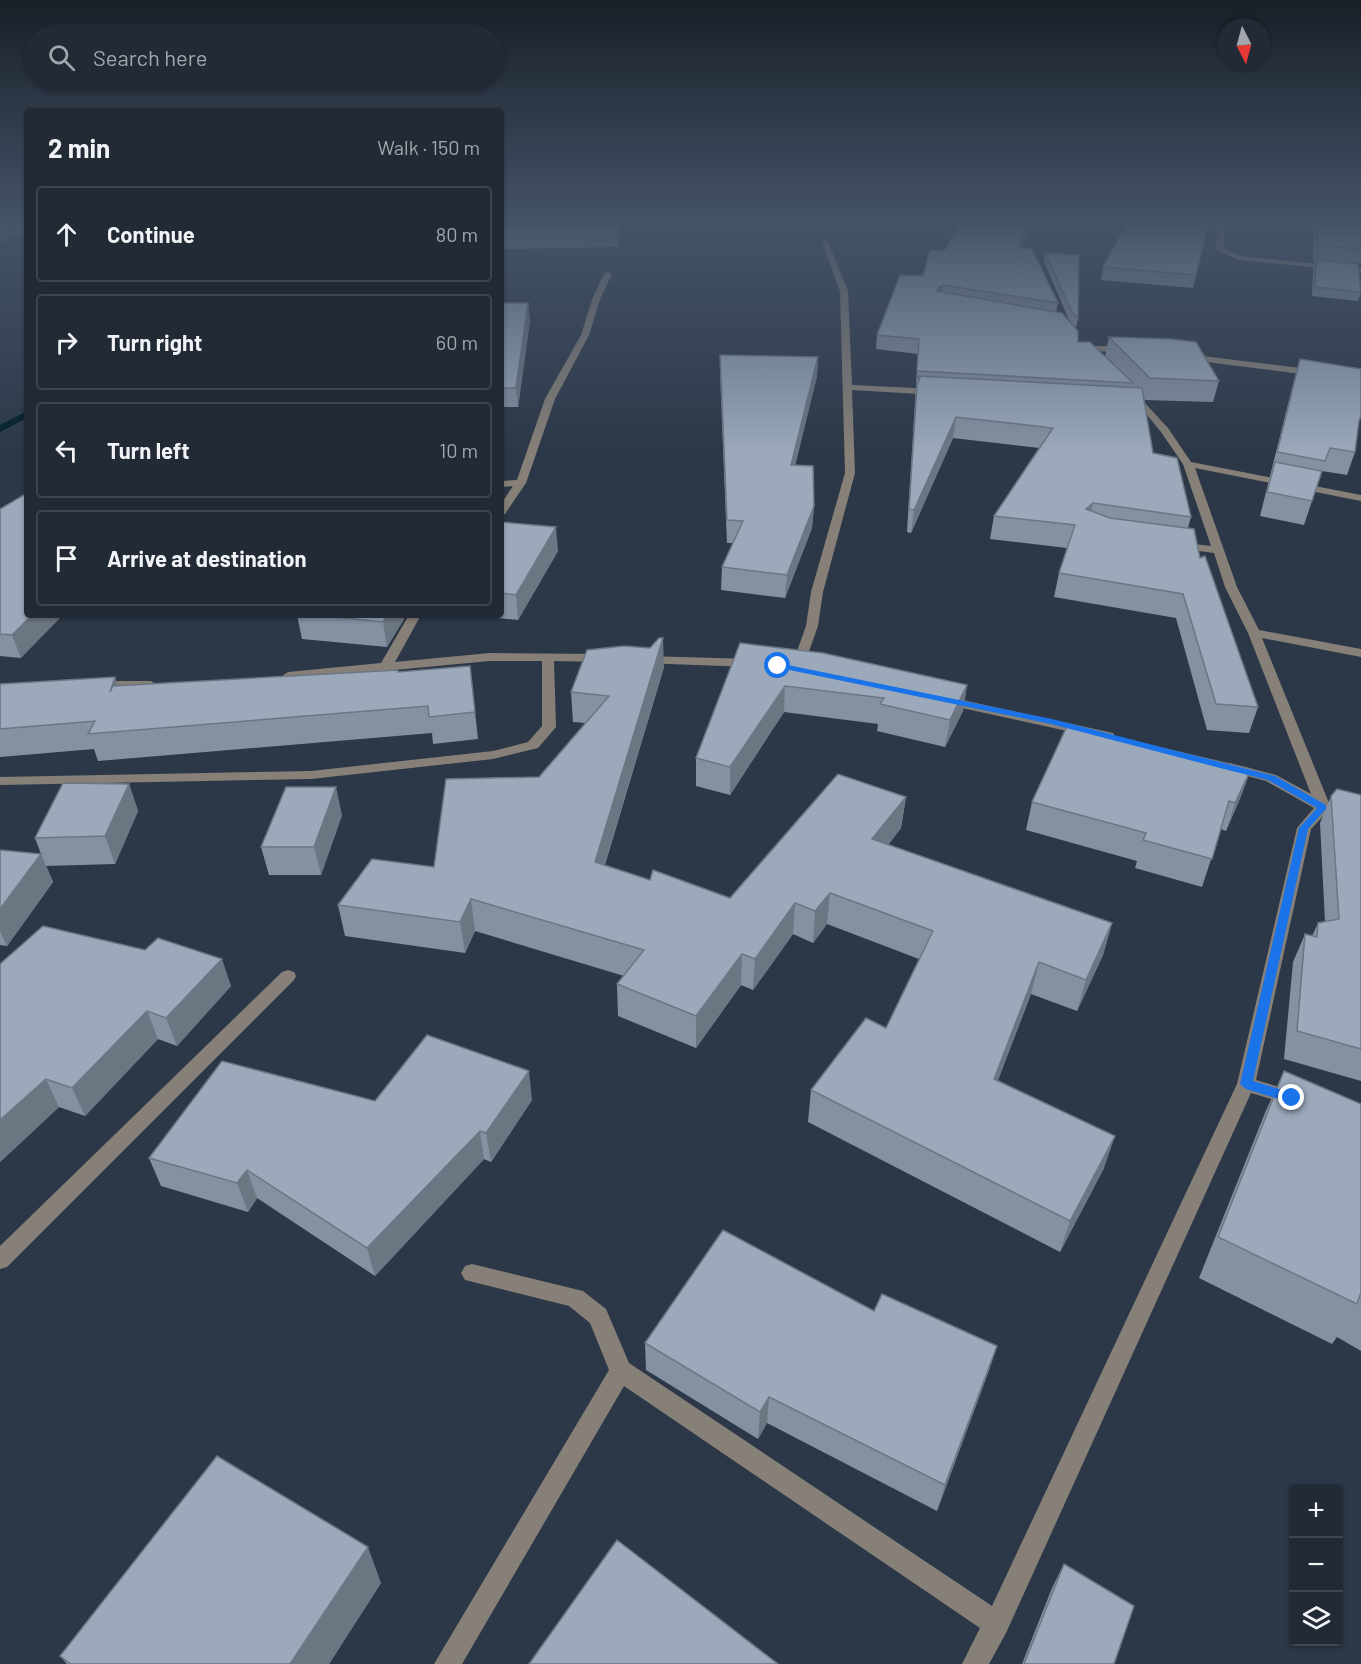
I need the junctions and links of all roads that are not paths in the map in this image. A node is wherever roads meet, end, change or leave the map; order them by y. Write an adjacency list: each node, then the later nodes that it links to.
1 (596, 299): 11 (street)
2 (844, 299): 8 (street)
3 (1138, 350): 5 (street)
4 (1181, 356): 6 (street)
5 (1103, 364)
6 (1327, 375)
7 (1125, 385): 10 (street)
8 (847, 387): 9 (street); 23 (street)
9 (942, 393)
10 (1188, 464): 13 (street); 16 (street)
11 (521, 483): 12 (street); 14 (street)
12 (504, 484)
13 (1361, 498)
14 (504, 508)
15 (1166, 544): 16 (street)
16 (1220, 551): 18 (street)
17 (413, 618): 22 (street)
18 (1254, 633): 19 (street); 31 (street)
19 (1361, 652)
20 (548, 657): 21 (street); 22 (street); 30 (street)
21 (768, 664)
22 (386, 666): 24 (street)
23 (797, 668)
24 (271, 678)
25 (165, 684): 26 (street)
26 (82, 685)
27 (925, 696): 28 (street)
28 (1121, 740)
29 (1214, 763): 31 (street)
30 (0, 782)
31 (1323, 807): 32 (street); 34 (street)
32 (1361, 809)
33 (288, 976): 36 (street)
34 (1246, 1084): 35 (street); 39 (street)
35 (1315, 1105)
36 (0, 1260)
37 (472, 1273): 38 (street)
38 (621, 1371): 39 (street); 40 (street)
39 (997, 1624): 41 (street)
40 (447, 1664)
41 (975, 1664)

